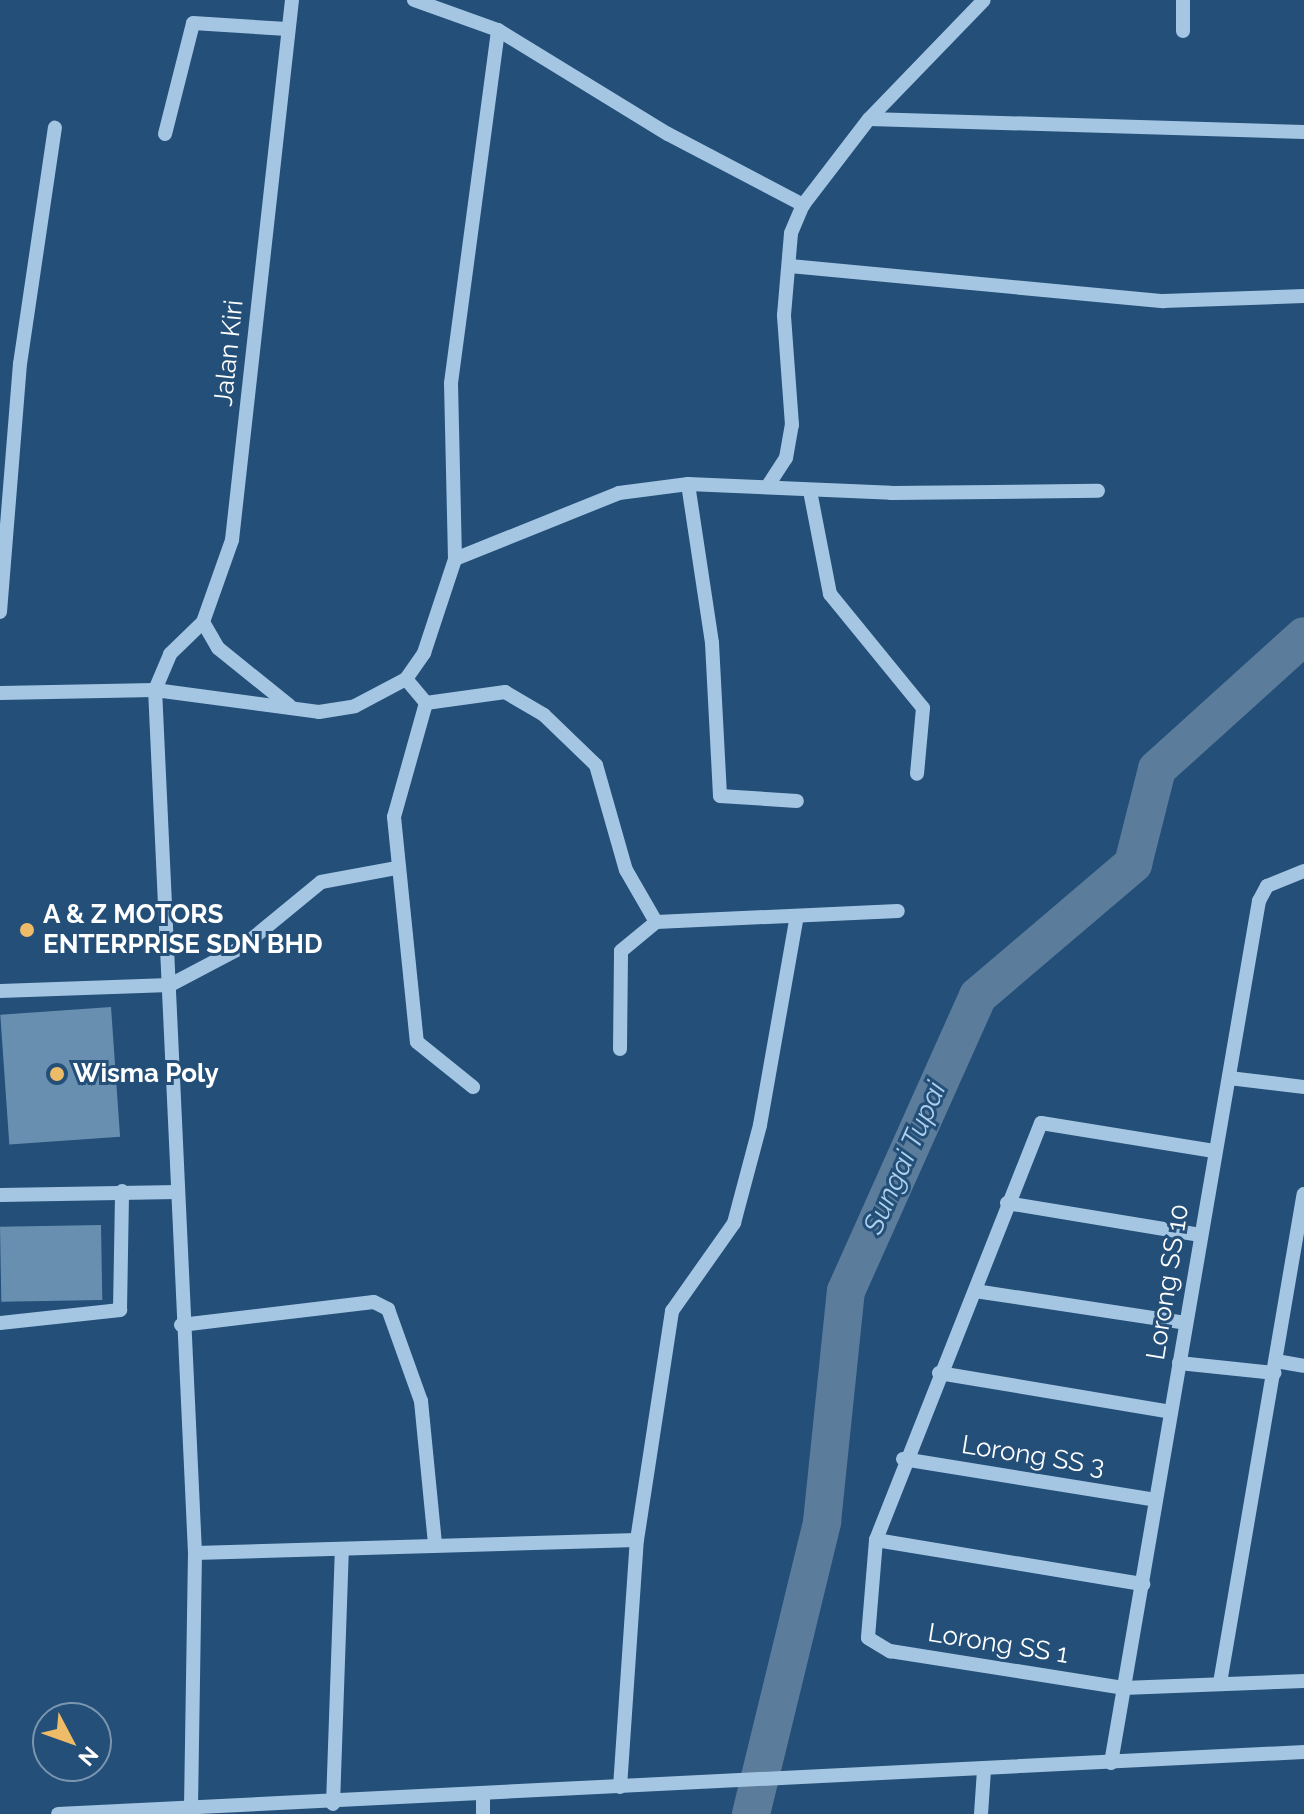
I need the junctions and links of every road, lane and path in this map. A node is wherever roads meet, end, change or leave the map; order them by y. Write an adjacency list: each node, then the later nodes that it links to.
1 (292, 0): 6 (street, Jalan Kiri)
2 (414, 0): 5 (street)
3 (984, 0): 9 (street)
4 (1183, 0): 8 (street)
5 (443, 4): 7 (street)
6 (287, 29): 12 (street); 22 (street, Jalan Kiri)
7 (498, 30): 13 (street); 20 (street)
8 (1183, 31)
9 (869, 119): 11 (street); 13 (street)
10 (55, 128): 21 (street)
11 (1304, 132)
12 (165, 134)
13 (803, 205): 14 (street)
14 (790, 266): 15 (street); 17 (street)
15 (1304, 296)
16 (688, 484): 17 (street); 20 (street); 29 (street)
17 (769, 484): 18 (street)
18 (810, 491): 19 (street); 28 (street)
19 (1098, 491)
20 (455, 559): 23 (street)
21 (0, 612)
22 (203, 622): 24 (street, Jalan Kiri); 27 (street)
23 (406, 679): 26 (street); 27 (street)
24 (155, 690): 25 (street); 27 (street); 35 (street)
25 (0, 693)
26 (426, 703): 30 (street); 34 (street)
27 (290, 706)
28 (917, 774)
29 (797, 801)
30 (396, 868): 35 (street); 39 (street)
31 (1304, 871): 38 (street, Lorong SS 10)
32 (898, 911): 33 (street)
33 (797, 916): 34 (street); 59 (street)
34 (656, 922): 37 (street)
35 (170, 985): 36 (street); 43 (street)
36 (0, 991)
37 (620, 1049)
38 (1229, 1078): 40 (street); 41 (street, Lorong SS 10)
39 (473, 1087)
40 (1304, 1087)
41 (1214, 1151): 46 (street); 47 (street, Lorong SS 10)
42 (122, 1191): 43 (street); 45 (street); 49 (street)
43 (178, 1192): 51 (street)
44 (1304, 1194): 54 (street)
45 (0, 1195)
46 (1007, 1203): 47 (street); 48 (street)
47 (1200, 1235): 50 (street, Lorong SS 10)
48 (975, 1291): 50 (street); 55 (street)
49 (0, 1323)
50 (1186, 1323): 52 (street, Lorong SS 10)
51 (181, 1325): 61 (street); 63 (street)
52 (1179, 1363): 54 (street); 56 (street, Lorong SS 10)
53 (1304, 1366): 54 (street)
54 (1275, 1367): 66 (street)
55 (939, 1373): 56 (street); 57 (street)
56 (1171, 1412): 58 (street, Lorong SS 10)
57 (903, 1459): 58 (street, Lorong SS 3); 60 (street)
58 (1156, 1500): 64 (street, Lorong SS 10)
59 (637, 1540): 61 (street); 71 (street)
60 (876, 1540): 64 (street); 67 (street, Lorong SS 1)
61 (435, 1545): 62 (street)
62 (342, 1550): 63 (street); 73 (street)
63 (195, 1553): 74 (street)
64 (1143, 1584): 67 (street, Lorong SS 10)
65 (1304, 1681): 66 (street, Lorong SS 1)
66 (1220, 1683): 67 (street, Lorong SS 1)
67 (1123, 1688): 69 (street, Lorong SS 10)
68 (1304, 1752): 69 (street)
69 (1111, 1763): 70 (street)
70 (984, 1770): 71 (street); 77 (street)
71 (620, 1787): 72 (street)
72 (483, 1796): 73 (street); 76 (street)
73 (333, 1804): 74 (street)
74 (191, 1807): 75 (street)
75 (58, 1814)
76 (483, 1814)
77 (986, 1814)

